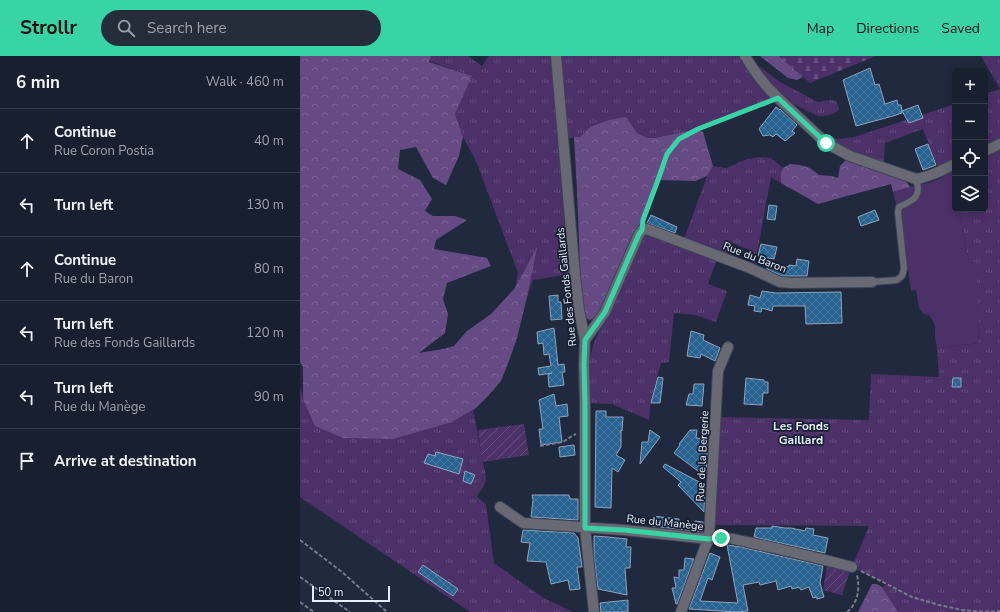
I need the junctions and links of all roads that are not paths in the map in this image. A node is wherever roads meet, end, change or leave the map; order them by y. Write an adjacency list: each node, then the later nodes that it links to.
1 (556, 56): 8 (street, Rue des Fonds Gaillards)
2 (745, 56): 6 (street)
3 (1000, 144): 4 (street)
4 (988, 150)
5 (952, 165): 6 (street)
6 (916, 178): 7 (lane, Rue du Baron)
7 (872, 282): 8 (street, Rue du Baron)
8 (585, 340): 11 (street, Rue des Fonds Gaillards)
9 (728, 347): 12 (street, Rue de la Bergerie)
10 (500, 506): 11 (street, Rue du Manège)
11 (585, 528): 12 (street, Rue du Manège); 14 (street, Rue des Fonds Gaillards)
12 (709, 539): 13 (street, Rue du Manège); 15 (street, Rue de la Bergerie)
13 (852, 567)
14 (594, 612)
15 (681, 612)

